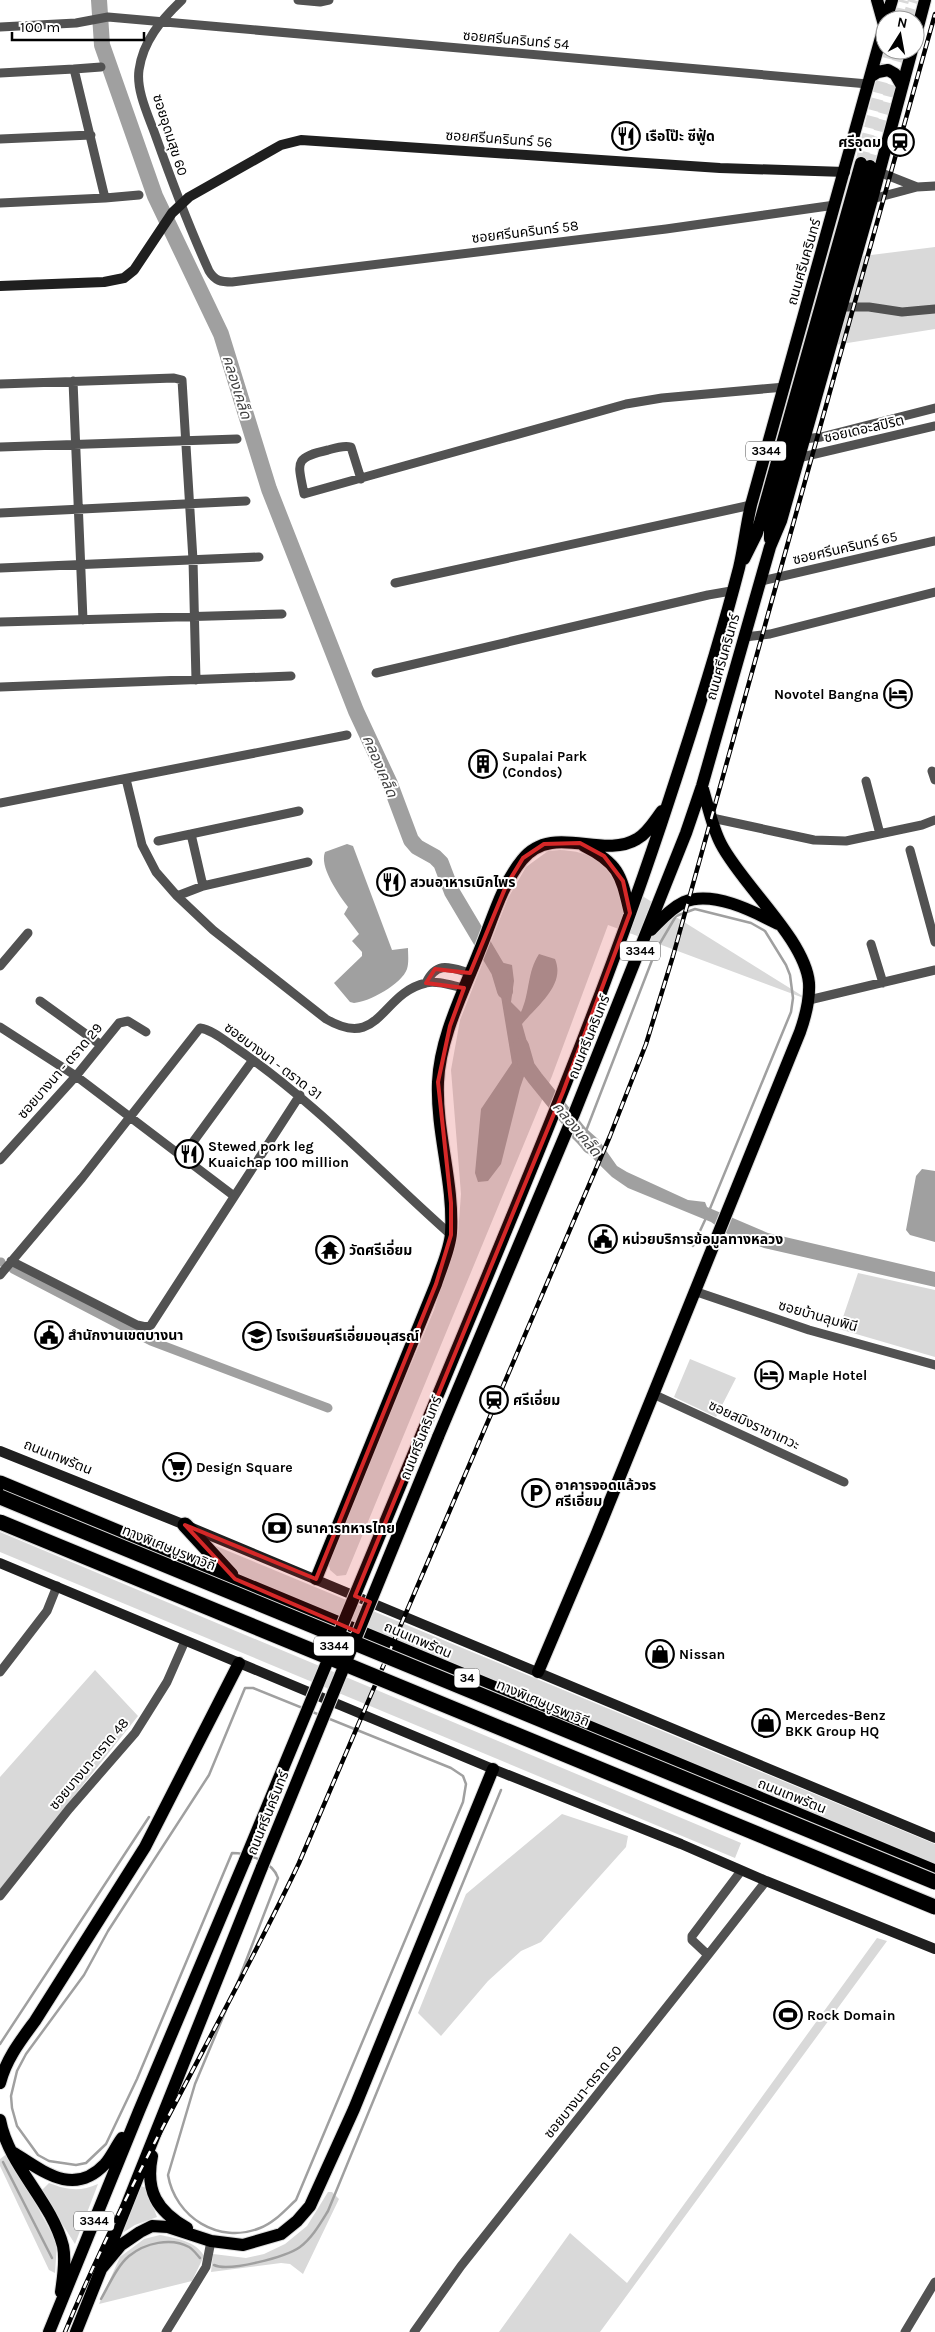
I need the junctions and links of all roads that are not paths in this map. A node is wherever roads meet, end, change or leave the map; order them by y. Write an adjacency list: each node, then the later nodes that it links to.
1 (182, 0): 6 (street, ซอยอุดมสุข 60)
2 (298, 0): 3 (street)
3 (329, 0)
4 (935, 7): 5 (main road)
5 (925, 15)
6 (160, 21): 7 (street, ซอยศรีนครินทร์ 54); 13 (street, ซอยศรีนครินทร์ 54); 26 (street, ซอยอุดมสุข 60)
7 (0, 27)
8 (875, 59): 13 (main road, ถนนศรีนครินทร์)
9 (909, 60): 14 (main road, ถนนศรีนครินทร์)
10 (101, 67): 11 (street)
11 (74, 69): 12 (street); 15 (street)
12 (0, 73)
13 (869, 80): 14 (main road); 18 (main road, ถนนศรีนครินทร์ / 3344)
14 (902, 86): 17 (main road, ถนนศรีนครินทร์ / 3344)
15 (91, 135): 16 (street); 22 (street)
16 (0, 139)
17 (870, 167): 20 (street); 23 (main road, ถนนศรีนครินทร์ / 3344); 49 (main road, ถนนศรีนครินทร์ / 3344); 53 (main road, ถนนศรีนครินทร์ / 3344)
18 (845, 172): 25 (main road, ถนนศรีนครินทร์ / 3344); 26 (main road, ซอยศรีนครินทร์ 56)
19 (935, 186): 20 (street)
20 (917, 187): 23 (street)
21 (139, 195): 22 (street)
22 (105, 198): 24 (street)
23 (872, 199): 29 (main road, ถนนศรีนครินทร์ / 3344)
24 (0, 203)
25 (835, 205): 27 (street, ซอยศรีนครินทร์ 58); 33 (main road, ถนนศรีนครินทร์ / 3344)
26 (176, 209): 27 (street, ซอยอุดมสุข 60); 28 (main road)
27 (217, 281)
28 (0, 286)
29 (842, 307): 30 (street); 37 (main road, ถนนศรีนครินทร์ / 3344)
30 (935, 310)
31 (73, 382): 32 (street); 38 (street); 39 (street)
32 (0, 384)
33 (785, 387): 42 (street); 45 (main road, ถนนศรีนครินทร์ / 3344)
34 (935, 408): 37 (street)
35 (935, 426): 41 (street, ซอยเดอะสปิริต)
36 (237, 439): 38 (street)
37 (804, 439): 41 (main road, ถนนศรีนครินทร์ / 3344)
38 (186, 442): 39 (street); 44 (street)
39 (77, 445): 40 (street); 46 (street)
40 (0, 447)
41 (798, 458): 49 (main road, ถนนศรีนครินทร์ / 3344)
42 (361, 479): 42 (street)
43 (246, 501): 44 (street)
44 (189, 504): 46 (street); 51 (street)
45 (751, 505): 53 (main road, ถนนศรีนครินทร์ / 3344); 56 (street)
46 (79, 510): 47 (street); 52 (street)
47 (0, 513)
48 (935, 541): 55 (street, ซอยศรีนครินทร์ 65)
49 (770, 547): 55 (main road, ถนนศรีนครินทร์ / 3344)
50 (259, 557): 51 (street)
51 (193, 560): 52 (street); 60 (street)
52 (81, 564): 54 (street); 61 (street)
53 (739, 567): 57 (main road, ถนนศรีนครินทร์ / 3344)
54 (0, 568)
55 (761, 581): 63 (main road, ถนนศรีนครินทร์ / 3344)
56 (394, 583)
57 (731, 591): 64 (street); 72 (main road, ถนนศรีนครินทร์ / 3344)
58 (935, 592): 63 (street)
59 (282, 614): 60 (street)
60 (194, 616): 61 (street); 66 (street)
61 (84, 620): 62 (street)
62 (0, 622)
63 (745, 637): 71 (main road, ถนนศรีนครินทร์ / 3344)
64 (376, 673)
65 (291, 676): 66 (street)
66 (196, 680): 67 (street)
67 (0, 687)
68 (347, 735): 69 (street)
69 (126, 779): 73 (street); 84 (street)
70 (866, 780): 78 (street)
71 (702, 786): 75 (main road); 87 (main road, ถนนศรีนครินทร์ / 3344)
72 (669, 802): 80 (main road); 85 (main road, ถนนศรีนครินทร์ / 3344)
73 (0, 803)
74 (299, 812): 77 (street)
75 (712, 818): 78 (street); 86 (main road)
76 (935, 820): 78 (street)
77 (191, 834): 79 (street); 83 (street)
78 (880, 834)
79 (158, 841)
80 (580, 843): 85 (main road); 93 (main road)
81 (910, 850): 89 (street)
82 (308, 862): 83 (street)
83 (202, 886): 84 (street)
84 (177, 896): 94 (street)
85 (630, 913): 143 (main road, ถนนศรีนครินทร์ / 3344, bridge)
86 (782, 927): 87 (main road); 97 (main road)
87 (648, 932): 145 (main road, ถนนศรีนครินทร์ / 3344, bridge)
88 (28, 933): 91 (street)
89 (935, 942)
90 (871, 944): 95 (street)
91 (0, 966)
92 (935, 970): 95 (street)
93 (470, 974): 94 (street); 96 (main road)
94 (426, 982): 96 (street)
95 (883, 983): 97 (street)
96 (464, 988): 109 (main road)
97 (809, 1000): 112 (main road)
98 (40, 1001): 101 (street)
99 (0, 1027): 103 (street)
100 (146, 1032): 101 (street, ซอยบางนา - ตราด 29)
101 (101, 1045): 103 (street, ซอยบางนา - ตราด 29)
102 (253, 1060): 104 (street, ซอยบางนา - ตราด 31); 105 (street, ซอยบางนา - ตราด 31); 106 (street)
103 (76, 1076): 105 (street); 107 (street, ซอยบางนา - ตราด 29)
104 (300, 1095): 108 (street); 109 (street, ซอยบางนา - ตราด 31)
105 (130, 1116): 106 (street); 110 (street, ซอยบางนา - ตราด 31)
106 (182, 1157): 108 (street)
107 (1, 1158)
108 (234, 1196): 110 (street)
109 (451, 1235): 124 (main road)
110 (11, 1261): 111 (street, ซอยบางนา - ตราด 31)
111 (0, 1275)
112 (694, 1291): 113 (street, ซอยบ้านลุมพินี); 114 (main road)
113 (935, 1365)
114 (653, 1394): 116 (street, ซอยสมิงราชาเทวะ); 129 (main road)
115 (0, 1451): 121 (main road, ถนนเทพรัตน / 34)
116 (844, 1482)
117 (0, 1483): 123 (highway, ถนนเทพรัตน / 34)
118 (0, 1497): 135 (highway, ทางพิเศษบูรพาวิถี, bridge)
119 (0, 1513): 137 (highway, bridge)
120 (0, 1524): 138 (highway, bridge); 139 (highway)
121 (184, 1525): 123 (highway); 124 (main road, ถนนเทพรัตน / 34)
122 (0, 1563): 125 (main road)
123 (235, 1579): 133 (highway, ถนนเทพรัตน / 34)
124 (316, 1579): 129 (main road, ถนนเทพรัตน / 34)
125 (57, 1586): 126 (main road); 128 (street)
126 (185, 1640): 127 (main road); 136 (street, ซอยบางนา-ตราด 48)
127 (239, 1663): 130 (main road); 142 (main road)
128 (0, 1672)
129 (538, 1672): 131 (main road, ถนนเทพรัตน / 34)
130 (493, 1769): 132 (main road); 147 (main road)
131 (935, 1838)
132 (742, 1871): 134 (main road); 141 (street)
133 (935, 1872)
134 (766, 1882): 140 (main road); 141 (street, ซอยบางนา-ตราด 50)
135 (935, 1882)
136 (0, 1896)
137 (935, 1898)
138 (935, 1907)
139 (935, 1912)
140 (935, 1949)
141 (708, 1954): 154 (street, ซอยบางนา-ตราด 50)
142 (0, 2083)
143 (138, 2111): 146 (main road); 150 (main road, ถนนศรีนครินทร์ / 3344)
144 (0, 2120): 146 (main road)
145 (157, 2130): 147 (main road); 148 (main road, ถนนศรีนครินทร์ / 3344)
146 (12, 2151): 150 (main road)
147 (208, 2240): 148 (main road); 153 (street)
148 (102, 2268): 152 (main road, ถนนศรีนครินทร์ / 3344)
149 (935, 2282): 155 (street)
150 (60, 2307): 151 (main road, ถนนศรีนครินทร์ / 3344)
151 (49, 2332)
152 (76, 2332)
153 (166, 2332)
154 (414, 2332)
155 (904, 2332)

